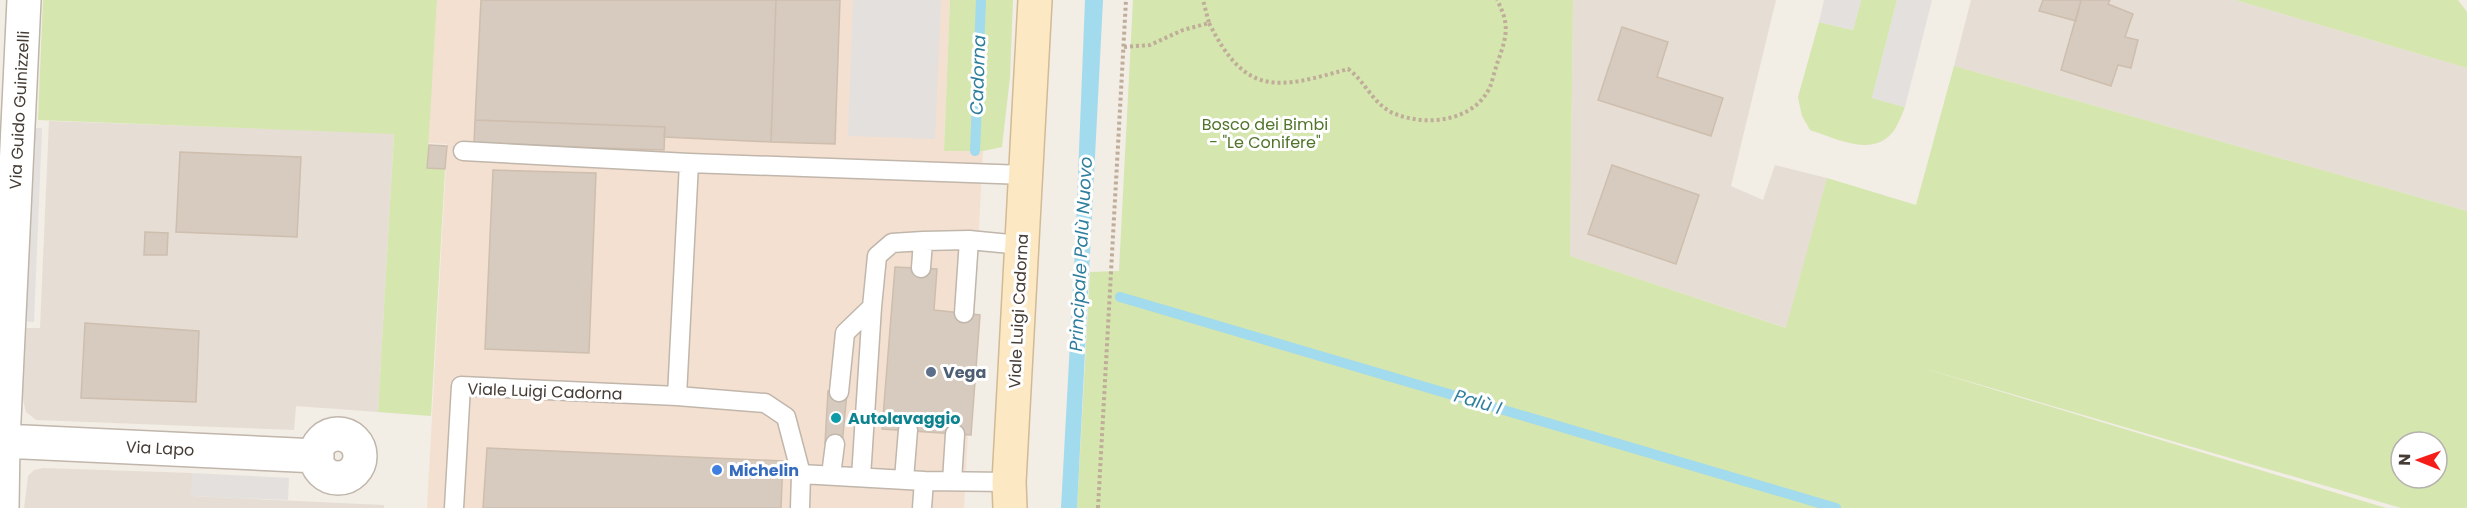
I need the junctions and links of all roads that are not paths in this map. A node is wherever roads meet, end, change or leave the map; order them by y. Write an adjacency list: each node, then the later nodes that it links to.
1 (24, 0): 16 (street, Via Guido Guinizzelli)
2 (1035, 0): 5 (main road, Viale Luigi Cadorna)
3 (463, 152): 4 (lane)
4 (689, 163): 5 (lane); 13 (lane)
5 (1025, 175): 8 (main road, Viale Luigi Cadorna)
6 (969, 240): 7 (lane); 8 (lane); 11 (lane)
7 (923, 241): 9 (lane); 10 (lane)
8 (1022, 245): 25 (main road, Viale Luigi Cadorna)
9 (921, 268)
10 (872, 307): 12 (lane); 21 (lane)
11 (964, 313)
12 (839, 392)
13 (677, 396): 19 (lane, Viale Luigi Cadorna); 27 (lane, Viale Luigi Cadorna)
14 (908, 430): 22 (lane)
15 (955, 434): 23 (lane)
16 (3, 441): 18 (street, Via Lapo); 26 (street, Via Guido Guinizzelli)
17 (835, 444): 20 (lane)
18 (317, 456)
19 (801, 474): 20 (lane); 28 (lane, Viale Luigi Cadorna)
20 (831, 475): 21 (lane)
21 (861, 477): 22 (lane)
22 (904, 478): 24 (lane)
23 (952, 480): 24 (lane); 25 (lane)
24 (924, 481): 29 (lane)
25 (1008, 499)
26 (2, 507)
27 (454, 508)
28 (800, 508)
29 (922, 508)

